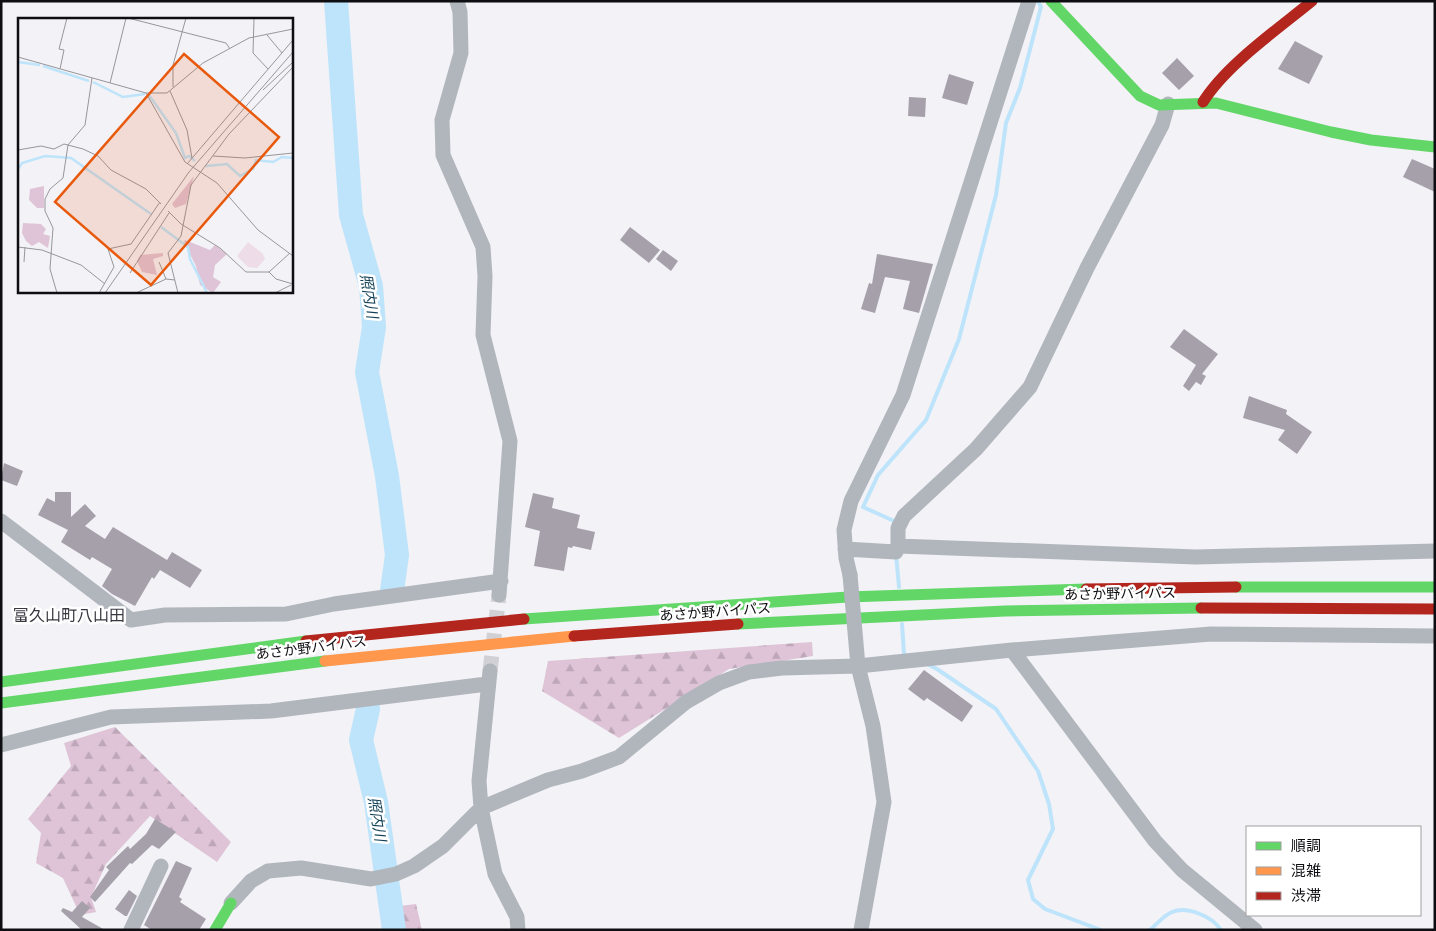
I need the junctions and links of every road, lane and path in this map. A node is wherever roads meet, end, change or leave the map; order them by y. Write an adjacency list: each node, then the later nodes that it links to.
1 (457, 1): 8 (street)
2 (1029, 1): 10 (street)
3 (1051, 1): 6 (main road)
4 (1312, 1): 5 (main road)
5 (1203, 102): 6 (main road); 7 (main road)
6 (1168, 104): 9 (street)
7 (1435, 147)
8 (1, 521)
9 (898, 546): 10 (street); 11 (street)
10 (845, 549): 16 (street, bridge)
11 (1435, 551)
12 (1435, 587): 17 (main road, あさか野バイパス)
13 (1435, 608): 18 (main road, あさか野バイパス)
14 (1435, 636): 15 (street)
15 (1012, 650): 16 (street); 27 (street)
16 (858, 666): 20 (street); 26 (street)
17 (1, 682)
18 (1, 703)
19 (1, 744): 20 (street)
20 (480, 808): 22 (street); 25 (street)
21 (161, 866): 23 (street)
22 (231, 903): 24 (main road)
23 (131, 930)
24 (215, 930)
25 (518, 930)
26 (861, 930)
27 (1254, 930)

